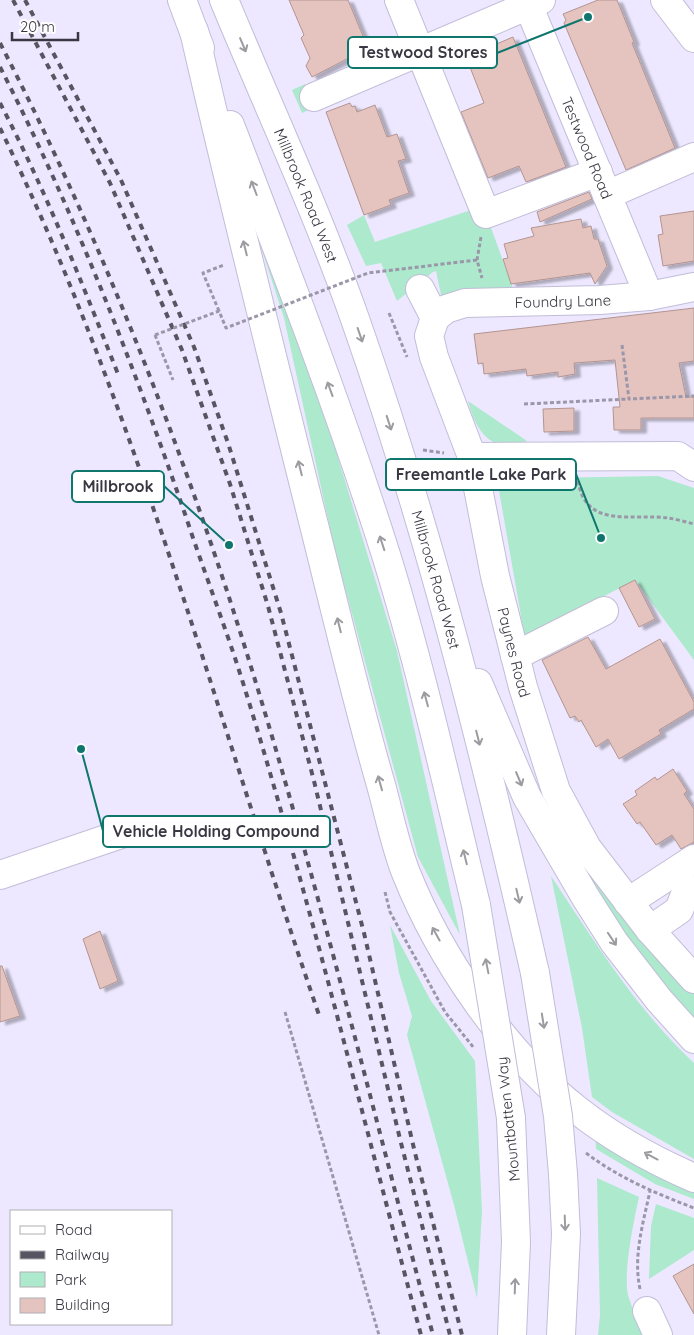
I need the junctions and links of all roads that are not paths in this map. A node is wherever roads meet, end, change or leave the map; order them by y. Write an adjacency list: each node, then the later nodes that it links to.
1 (182, 0): 6 (main road)
2 (224, 0): 18 (main road, Millbrook Road West, one-way to 18)
3 (399, 0): 8 (main road)
4 (665, 0): 7 (main road)
5 (532, 2): 8 (main road); 11 (main road, Testwood Road)
6 (194, 32): 29 (main road, one-way to 6); 30 (main road, Mountbatten Way, one-way to 6, bridge)
7 (694, 38)
8 (420, 52): 9 (main road); 11 (main road)
9 (314, 97)
10 (694, 157): 11 (main road)
11 (602, 184): 14 (main road, Testwood Road)
12 (694, 287): 14 (main road, Foundry Lane)
13 (420, 289): 15 (main road)
14 (649, 296): 15 (main road, Foundry Lane)
15 (436, 318): 16 (main road, Paynes Road)
16 (472, 457): 17 (main road); 20 (main road, Paynes Road)
17 (694, 468)
18 (444, 606): 28 (main road, one-way to 28); 31 (main road, Millbrook Road West, one-way to 31, bridge)
19 (604, 611): 20 (main road)
20 (515, 656): 25 (main road, Paynes Road)
21 (133, 830): 23 (main road)
22 (694, 859): 25 (main road)
23 (0, 875)
24 (694, 890): 26 (main road)
25 (628, 902): 26 (main road, Paynes Road)
26 (650, 930): 27 (main road, Paynes Road)
27 (694, 979)
28 (694, 1040)
29 (694, 1178)
30 (512, 1335)
31 (561, 1335)

